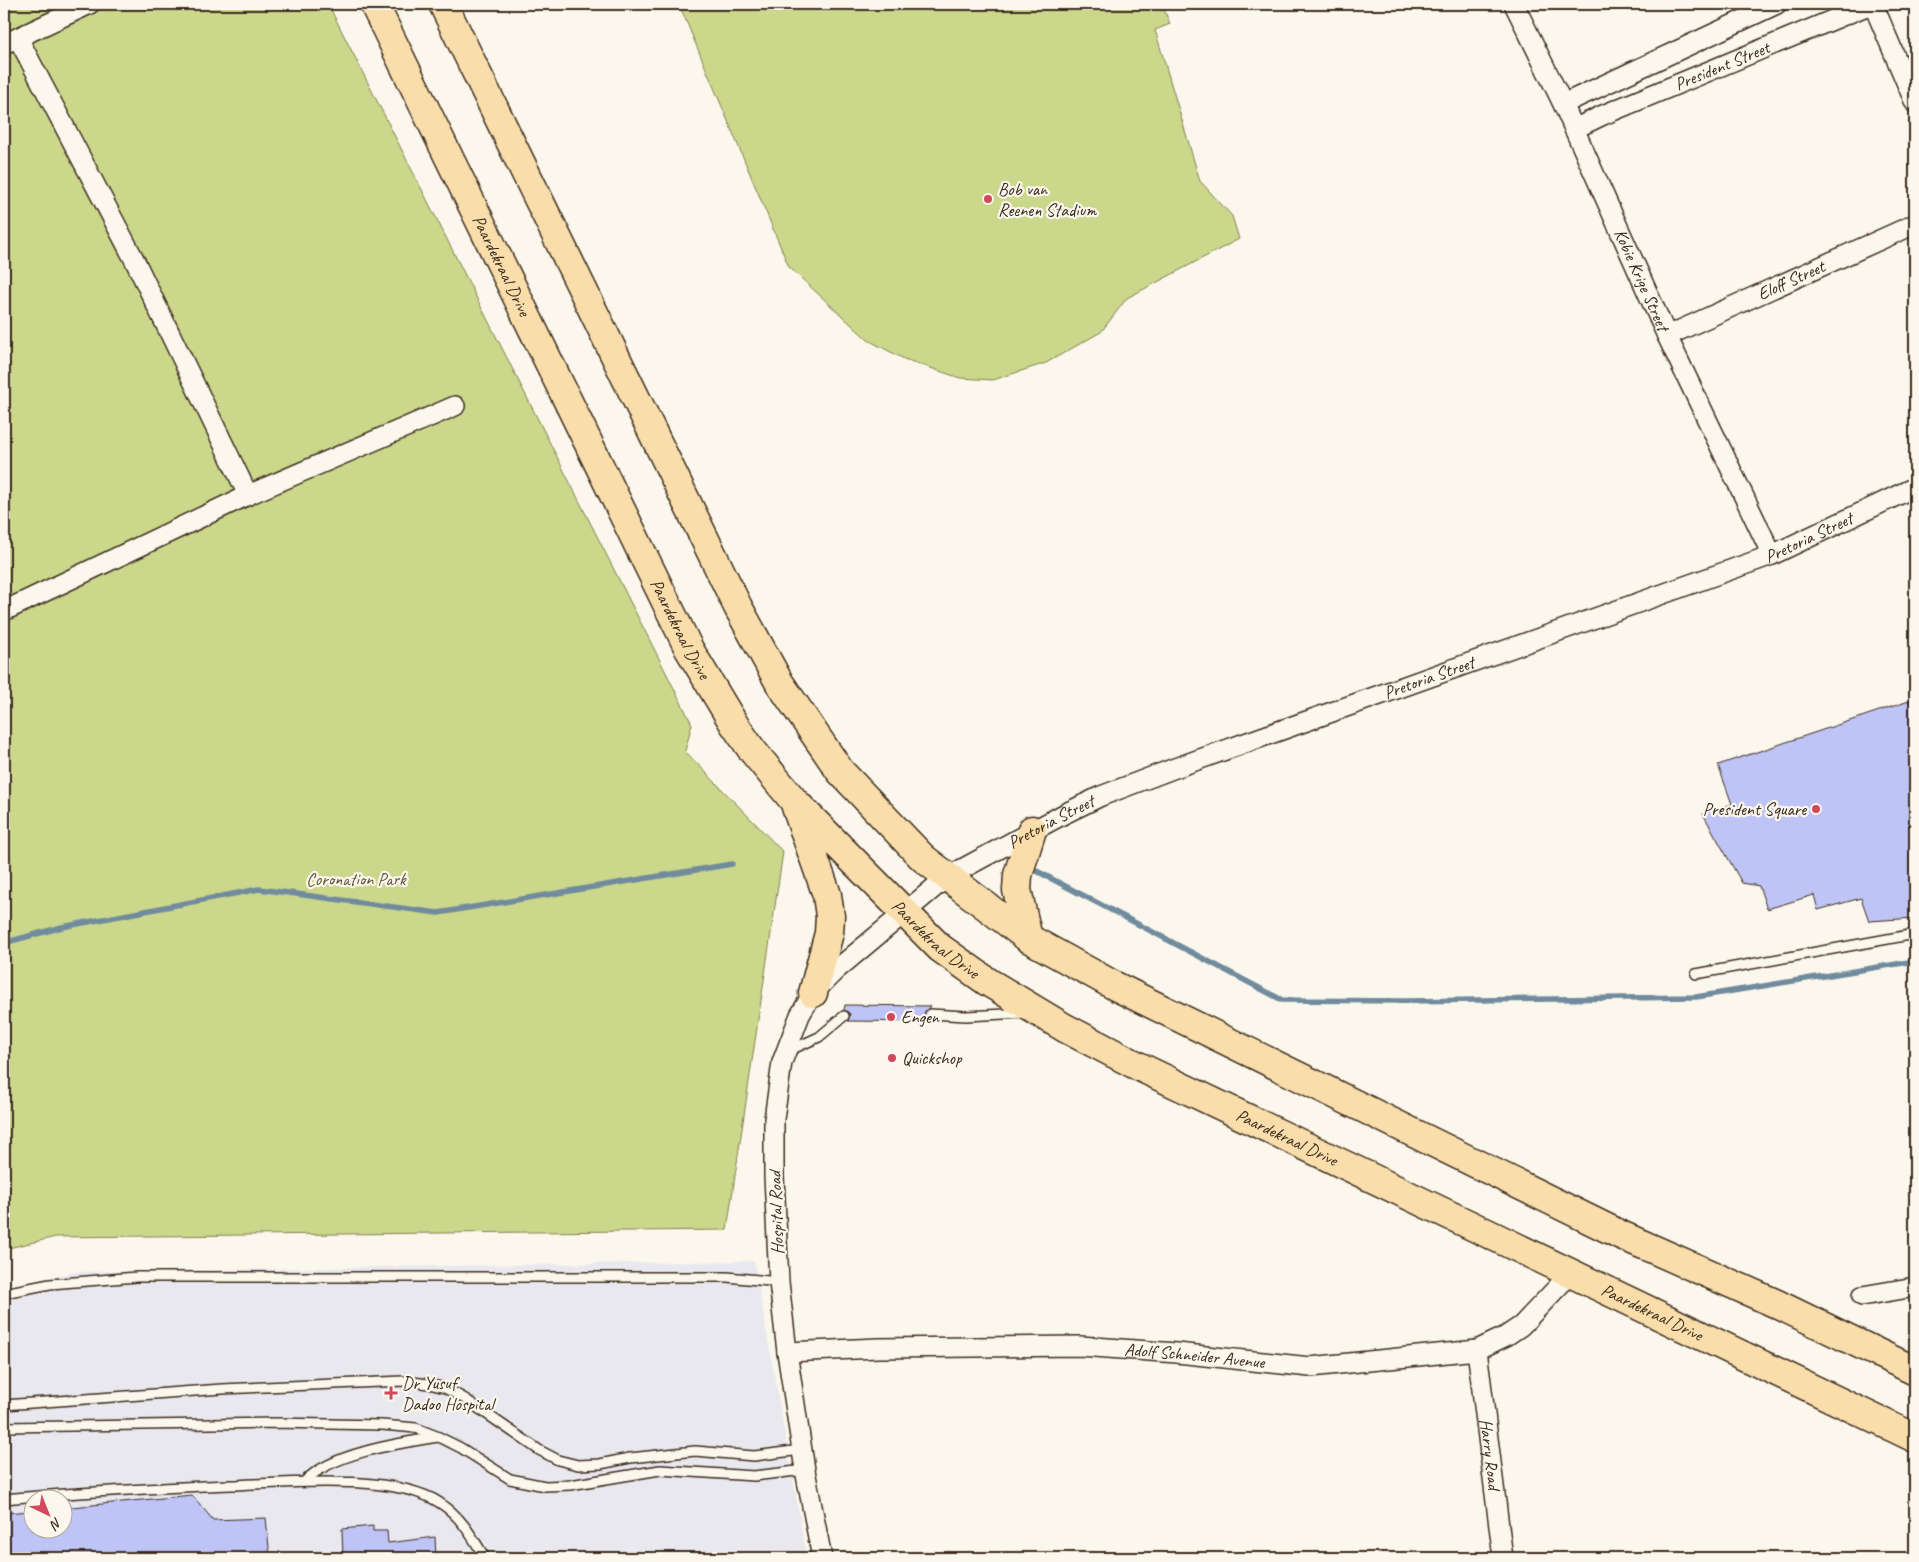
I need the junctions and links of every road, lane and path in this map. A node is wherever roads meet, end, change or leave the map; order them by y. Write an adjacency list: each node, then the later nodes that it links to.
1 (90, 4): 7 (street)
2 (374, 4): 18 (main road, Paardekraal Drive)
3 (443, 4): 20 (main road)
4 (1514, 4): 9 (street, Kobie Krige Street)
5 (1777, 4): 9 (street, President Street)
6 (1872, 4): 8 (street); 10 (street, President Street)
7 (11, 41): 15 (street)
8 (1915, 103)
9 (1563, 104): 10 (street, Kobie Krige Street)
10 (1574, 129): 12 (street, Kobie Krige Street)
11 (1915, 224): 12 (street, Eloff Street)
12 (1667, 336): 16 (street, Kobie Krige Street)
13 (455, 406): 15 (street)
14 (1915, 487): 16 (street, Pretoria Street)
15 (248, 495): 17 (street)
16 (1772, 555): 19 (street, Pretoria Street)
17 (4, 611)
18 (794, 802): 21 (main road, Paardekraal Drive); 25 (main road)
19 (1032, 830): 20 (street, Pretoria Street); 23 (main road)
20 (947, 876): 21 (street, Pretoria Street); 23 (main road)
21 (904, 913): 25 (street, Hospital Road); 26 (main road, Paardekraal Drive)
22 (1915, 934): 24 (lane)
23 (1028, 938): 37 (main road)
24 (1696, 974)
25 (813, 993): 29 (street, Hospital Road)
26 (1039, 1013): 27 (lane); 30 (main road, Paardekraal Drive)
27 (930, 1014)
28 (844, 1016): 29 (lane)
29 (786, 1051): 31 (street, Hospital Road)
30 (1572, 1272): 35 (street, Adolf Schneider Avenue); 41 (main road, Paardekraal Drive)
31 (779, 1282): 33 (lane); 36 (street, Hospital Road)
32 (1915, 1288): 34 (street)
33 (4, 1293)
34 (1862, 1296)
35 (1476, 1350): 36 (street, Adolf Schneider Avenue); 48 (street, Harry Road)
36 (787, 1352): 42 (street, Hospital Road)
37 (1915, 1370)
38 (4, 1405): 42 (lane)
39 (4, 1427): 40 (lane)
40 (439, 1437): 43 (lane); 44 (lane)
41 (1915, 1438)
42 (802, 1450): 43 (street, Hospital Road)
43 (804, 1470): 47 (street, Hospital Road)
44 (305, 1481): 45 (lane); 46 (lane)
45 (4, 1499)
46 (485, 1558)
47 (822, 1558)
48 (1503, 1558)

